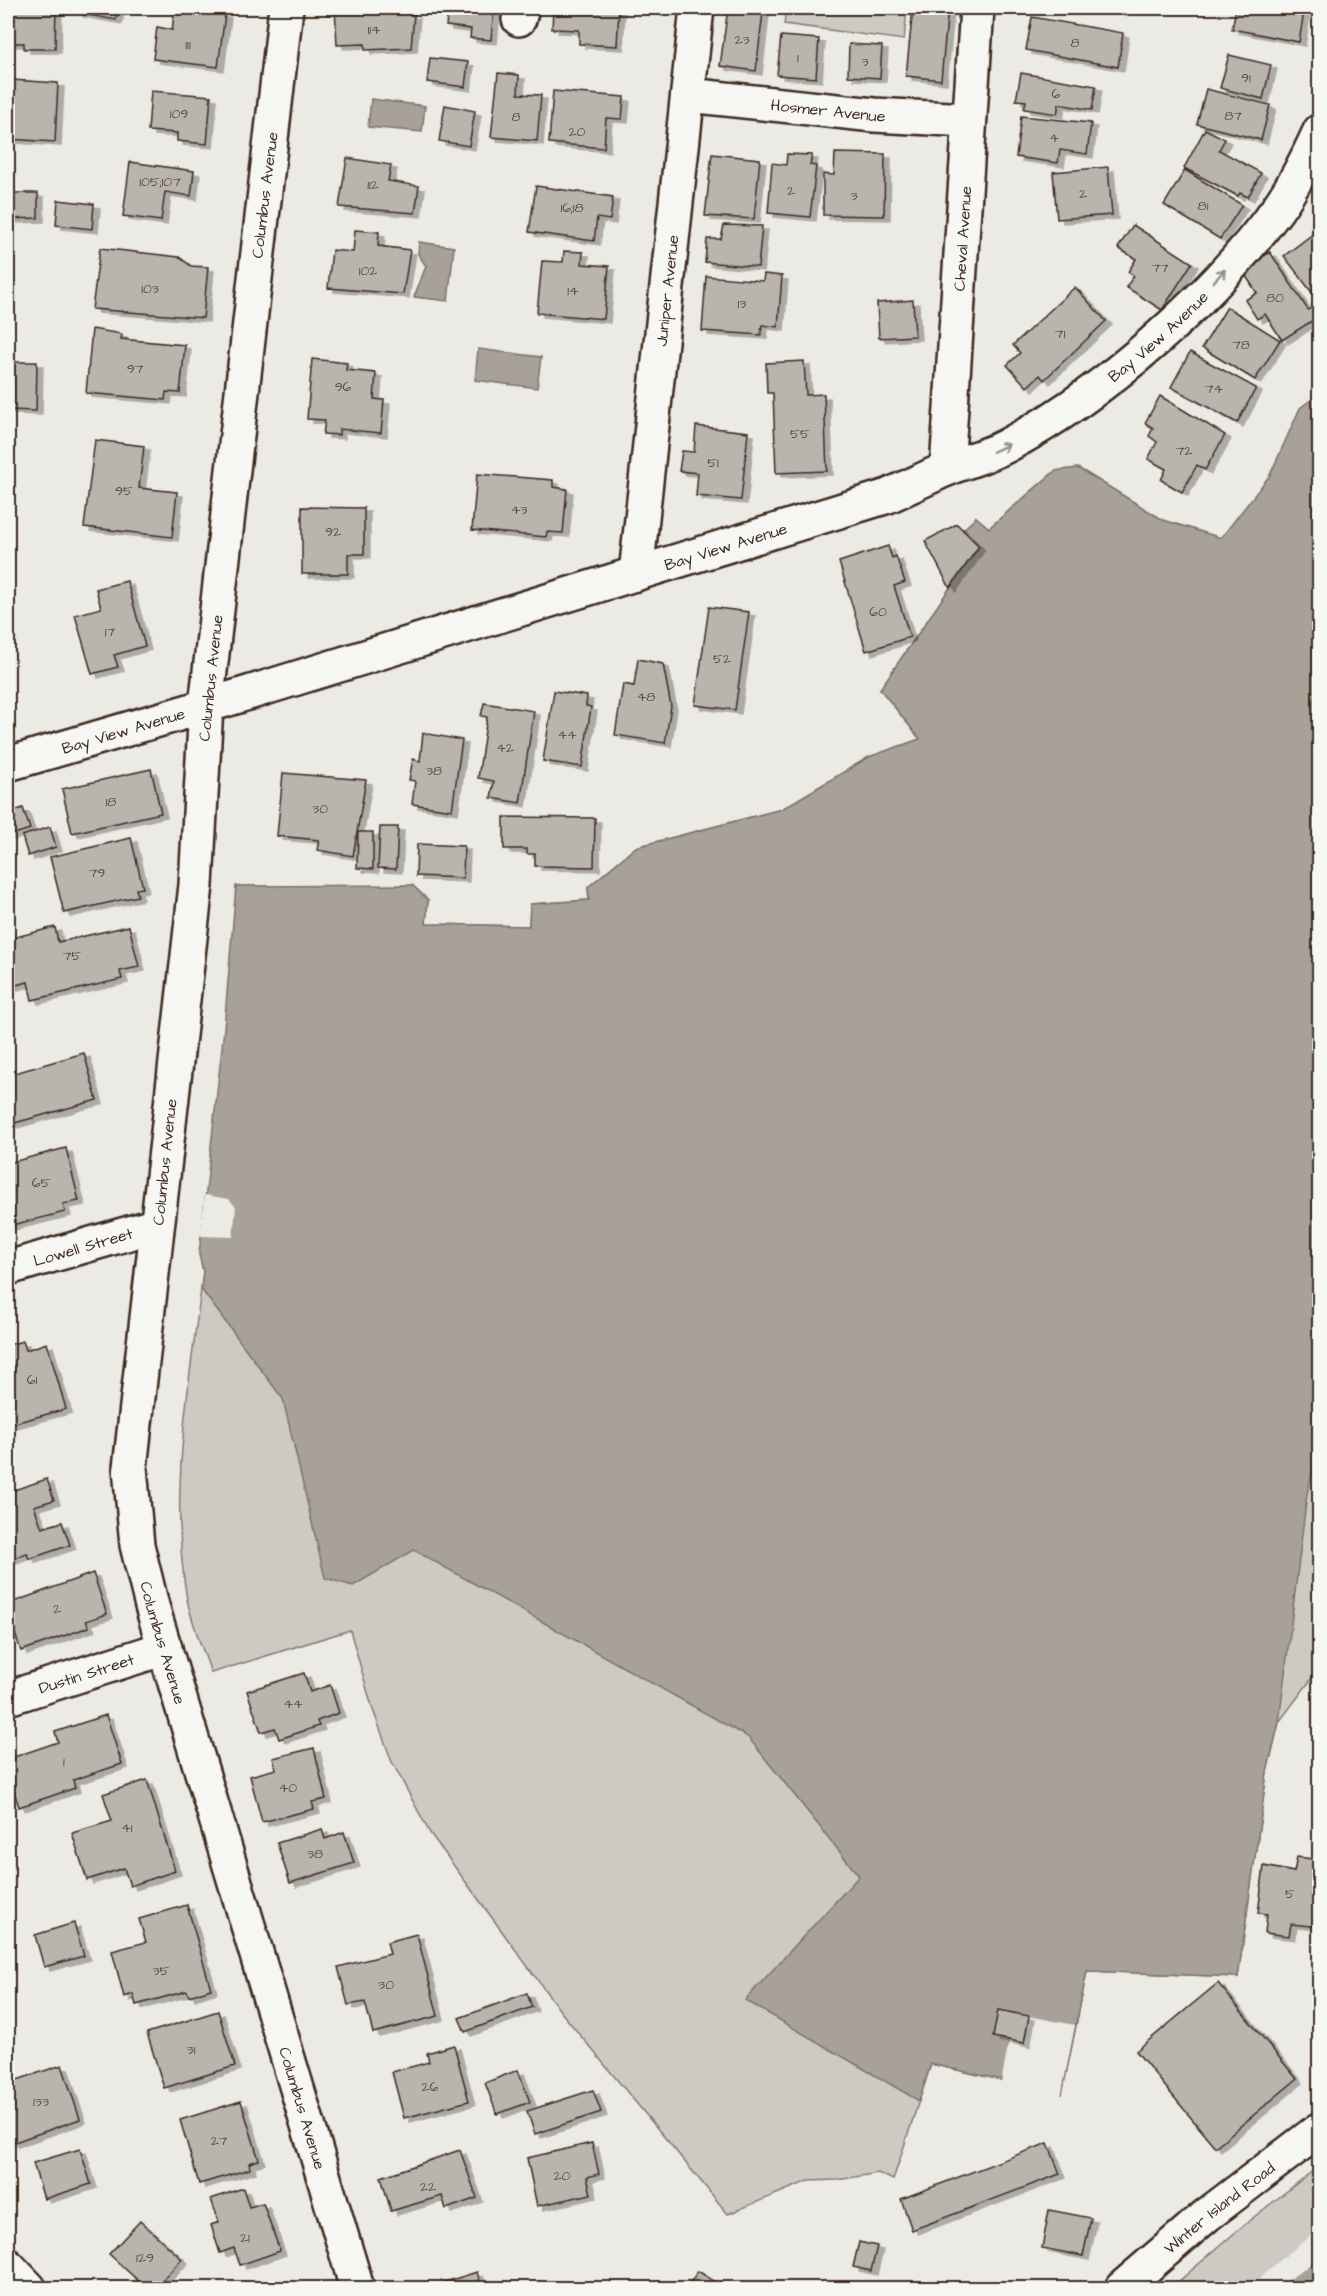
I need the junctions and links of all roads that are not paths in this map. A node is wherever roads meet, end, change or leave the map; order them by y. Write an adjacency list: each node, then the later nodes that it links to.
1 (286, 8): 9 (street, Columbus Avenue)
2 (697, 8): 4 (street, Juniper Avenue)
3 (977, 8): 5 (street, Cheval Avenue)
4 (688, 95): 5 (street, Hosmer Avenue); 8 (street, Juniper Avenue)
5 (969, 120): 7 (street, Cheval Avenue)
6 (1320, 131): 7 (street, Bay View Avenue, one-way to 6)
7 (947, 469): 8 (street, Bay View Avenue)
8 (636, 574): 9 (street, Bay View Avenue)
9 (206, 706): 10 (street, Bay View Avenue); 11 (street, Columbus Avenue)
10 (8, 764)
11 (157, 1225): 12 (street, Lowell Street); 13 (street, Columbus Avenue)
12 (8, 1268)
13 (165, 1648): 14 (street, Dustin Street); 18 (street, Columbus Avenue)
14 (8, 1698)
15 (1320, 2129): 19 (street, Winter Island Road)
16 (8, 2266): 17 (street)
17 (29, 2289)
18 (357, 2289)
19 (1122, 2289)

